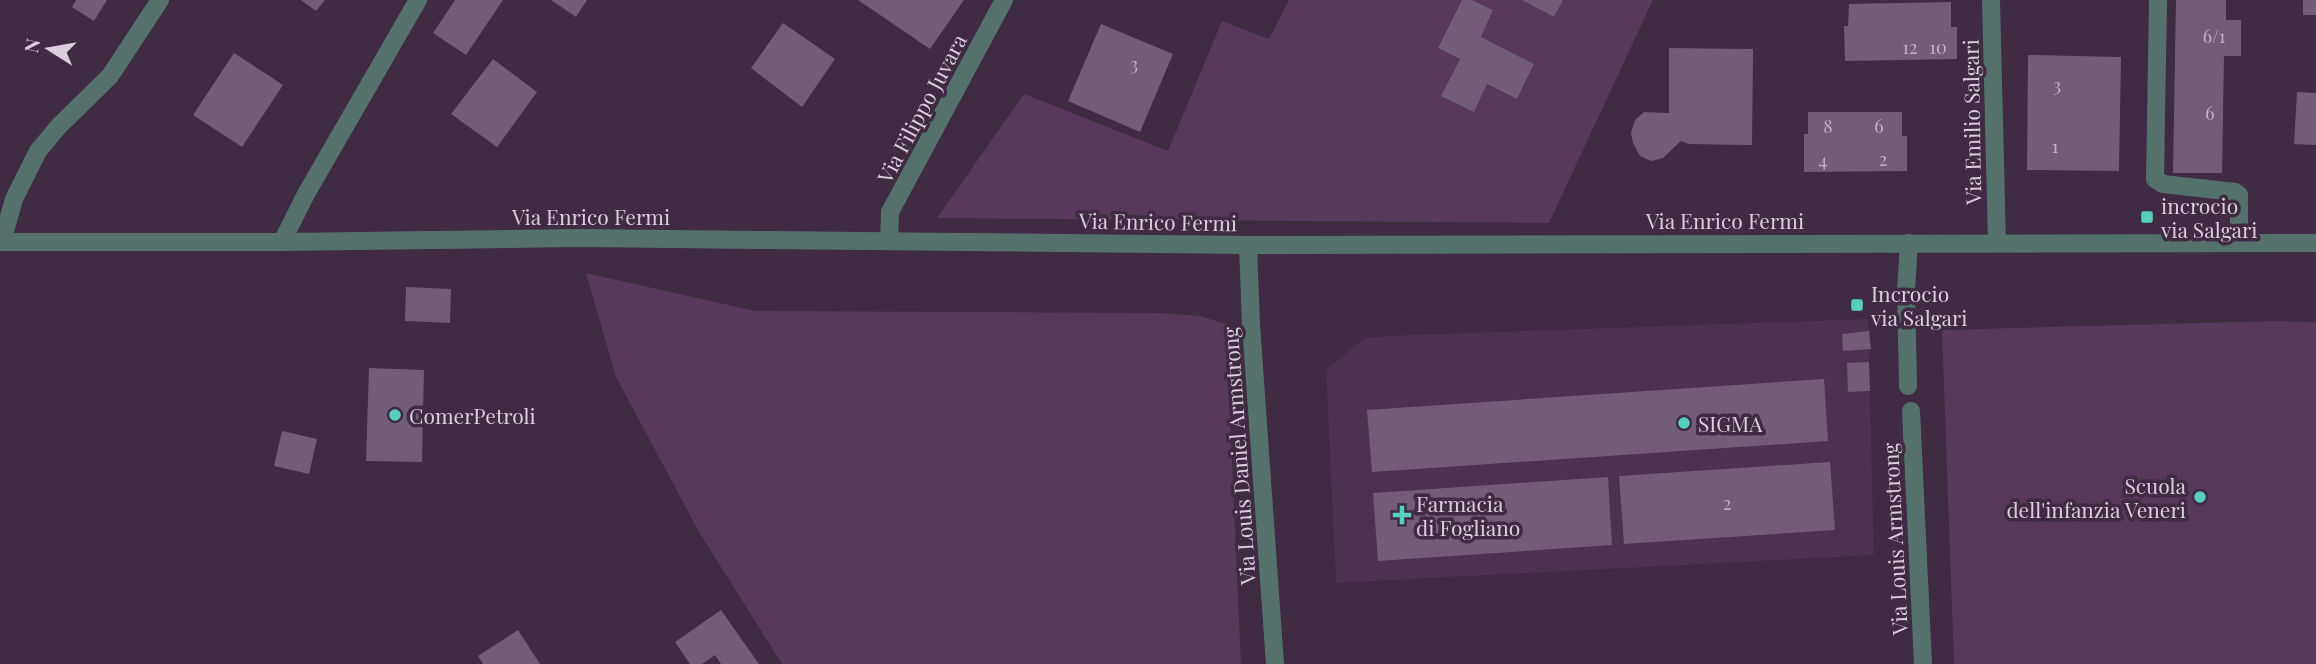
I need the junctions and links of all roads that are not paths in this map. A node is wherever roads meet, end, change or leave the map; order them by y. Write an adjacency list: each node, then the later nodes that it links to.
1 (160, 0): 7 (street)
2 (418, 0): 8 (street)
3 (1004, 0): 6 (street, Via Filippo Juvara)
4 (1991, 0): 10 (street, Via Emilio Salgari)
5 (2158, 0): 11 (street)
6 (888, 241): 8 (street, Via Enrico Fermi); 13 (street, Via Enrico Fermi)
7 (1, 242): 8 (street, Via Enrico Fermi)
8 (282, 242)
9 (1909, 243): 10 (street, Via Enrico Fermi); 13 (street, Via Enrico Fermi); 14 (street)
10 (1997, 243): 11 (street, Via Enrico Fermi)
11 (2239, 243): 12 (street, Via Enrico Fermi)
12 (2316, 243)
13 (1248, 245): 16 (street, Via Louis Daniel Armstrong)
14 (1908, 386)
15 (1911, 411): 17 (street, Via Louis Armstrong)
16 (1276, 664)
17 (1923, 664)

